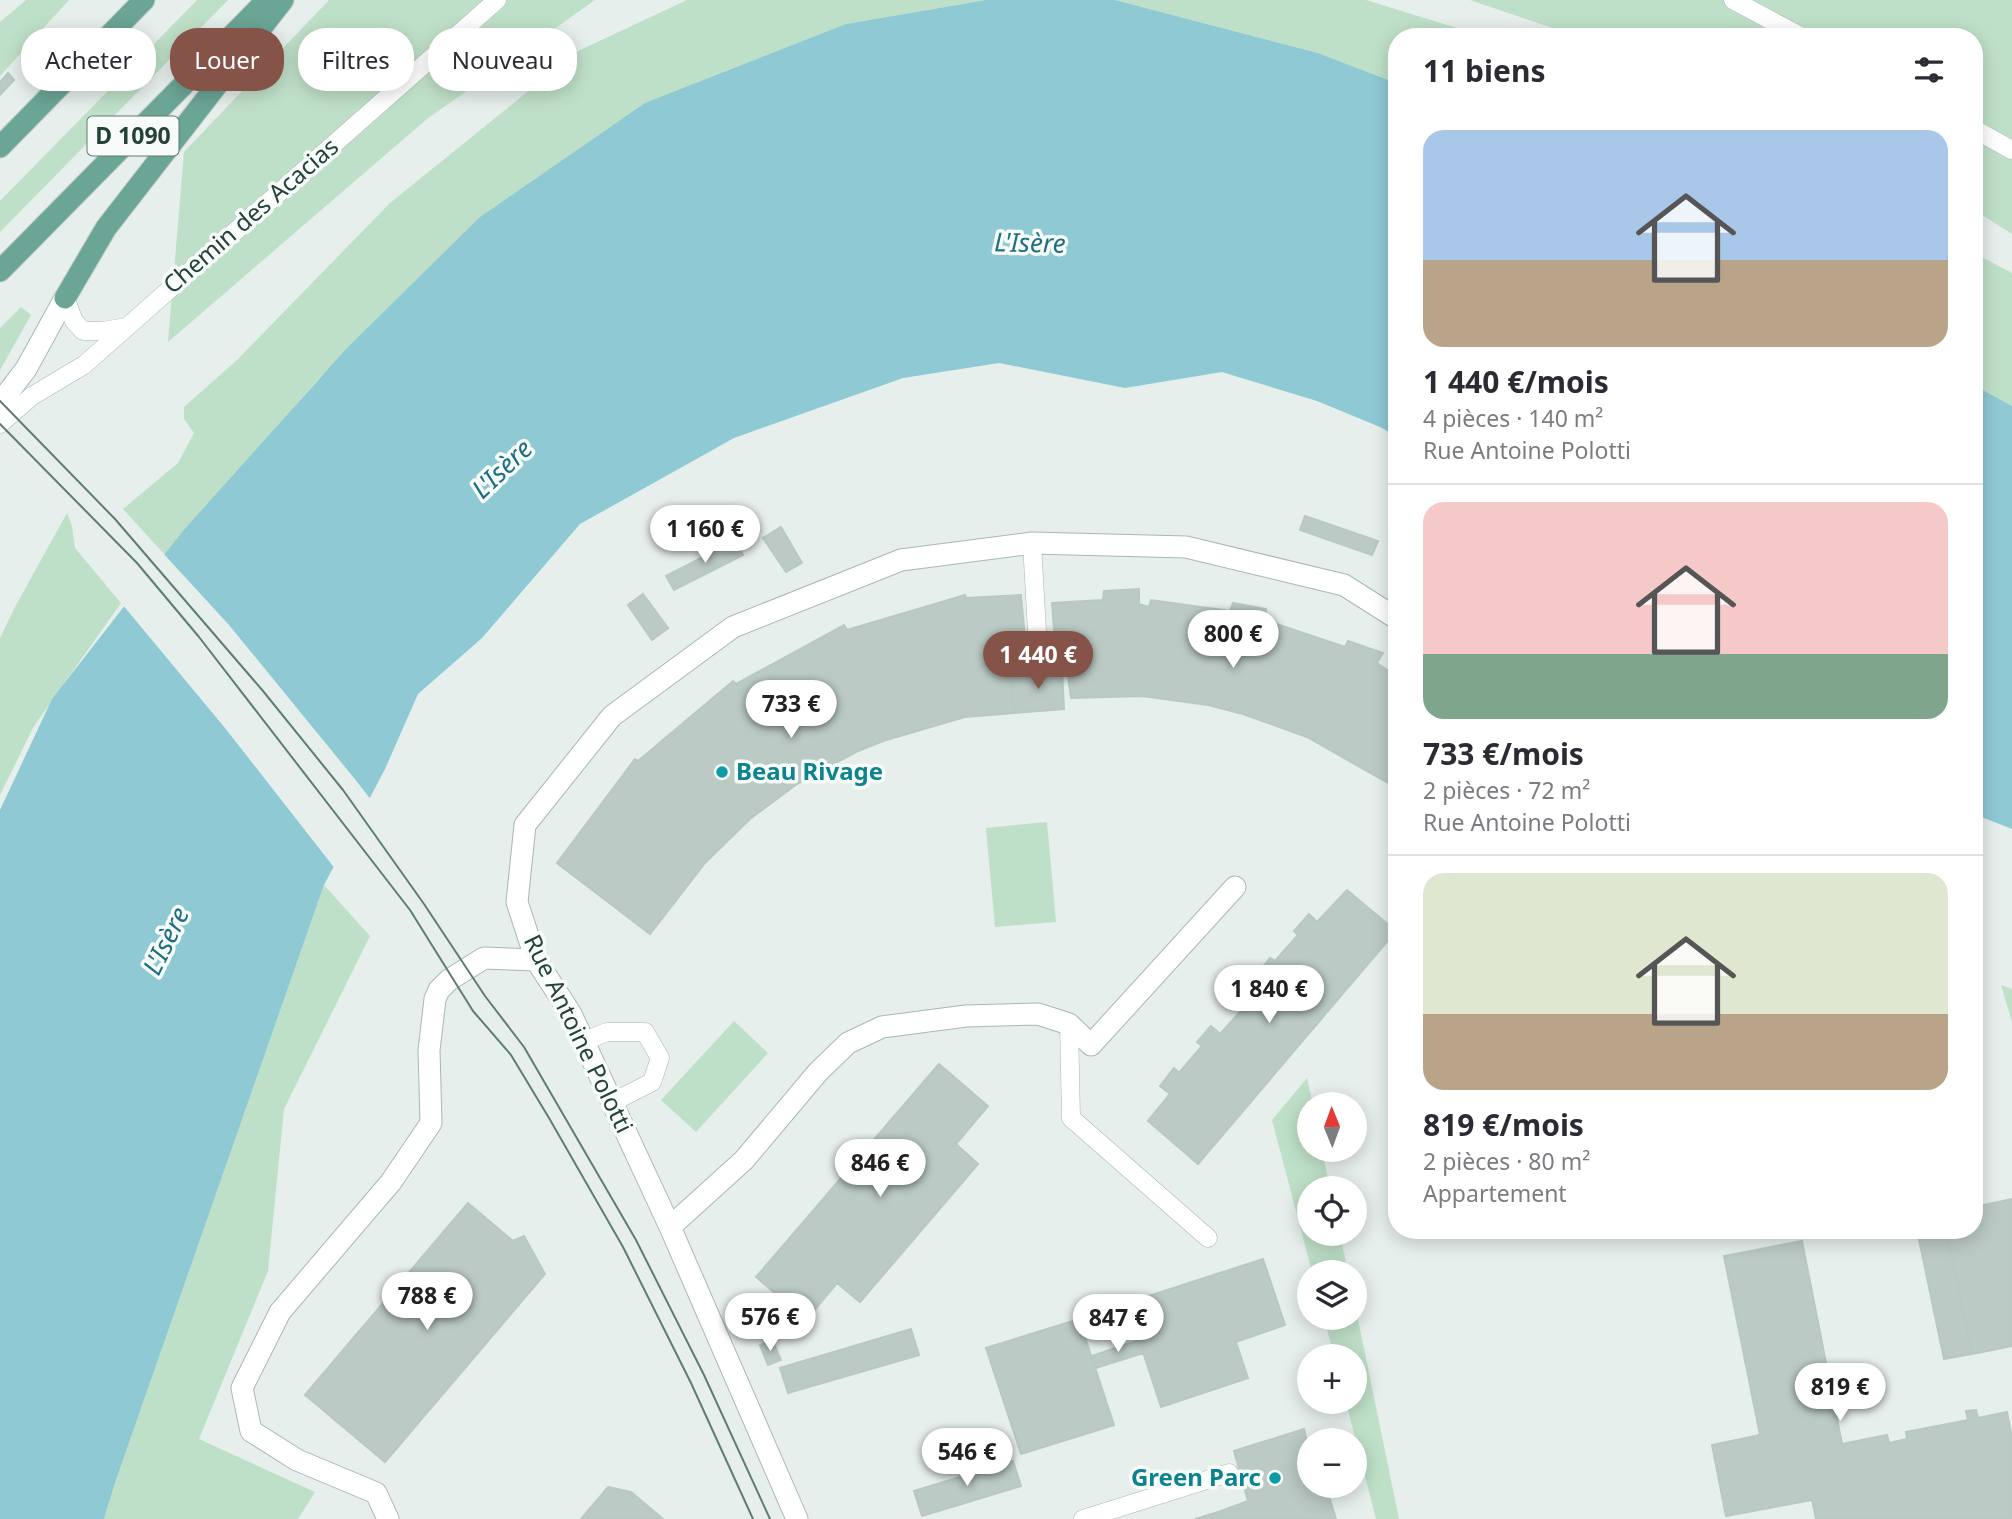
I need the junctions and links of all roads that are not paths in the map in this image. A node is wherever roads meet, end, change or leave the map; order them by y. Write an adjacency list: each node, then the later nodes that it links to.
1 (144, 0): 8 (main road)
2 (267, 0): 10 (main road, D 1090)
3 (282, 0): 11 (main road)
4 (497, 0): 12 (lane, Chemin des Acacias)
5 (1733, 0): 6 (lane)
6 (1785, 28)
7 (1983, 134): 9 (lane)
8 (0, 147)
9 (2012, 150)
10 (0, 271)
11 (65, 298): 12 (lane); 13 (street)
12 (127, 327): 14 (lane, Chemin des Acacias)
13 (0, 404)
14 (0, 424)
15 (1032, 543): 16 (street, Rue Antoine Polotti); 17 (lane); 19 (street, Rue Antoine Polotti)
16 (1388, 613)
17 (1038, 667)
18 (1235, 887): 20 (street)
19 (536, 960): 21 (street, Rue Antoine Polotti); 26 (street)
20 (1069, 1024): 23 (street); 24 (lane)
21 (584, 1041): 22 (street, Rue Antoine Polotti); 22 (lane)
22 (612, 1102): 23 (street, Rue Antoine Polotti)
23 (670, 1227): 27 (street, Rue Antoine Polotti)
24 (1208, 1238)
25 (1229, 1474): 28 (lane)
26 (388, 1519)
27 (797, 1519)
28 (1083, 1519)

